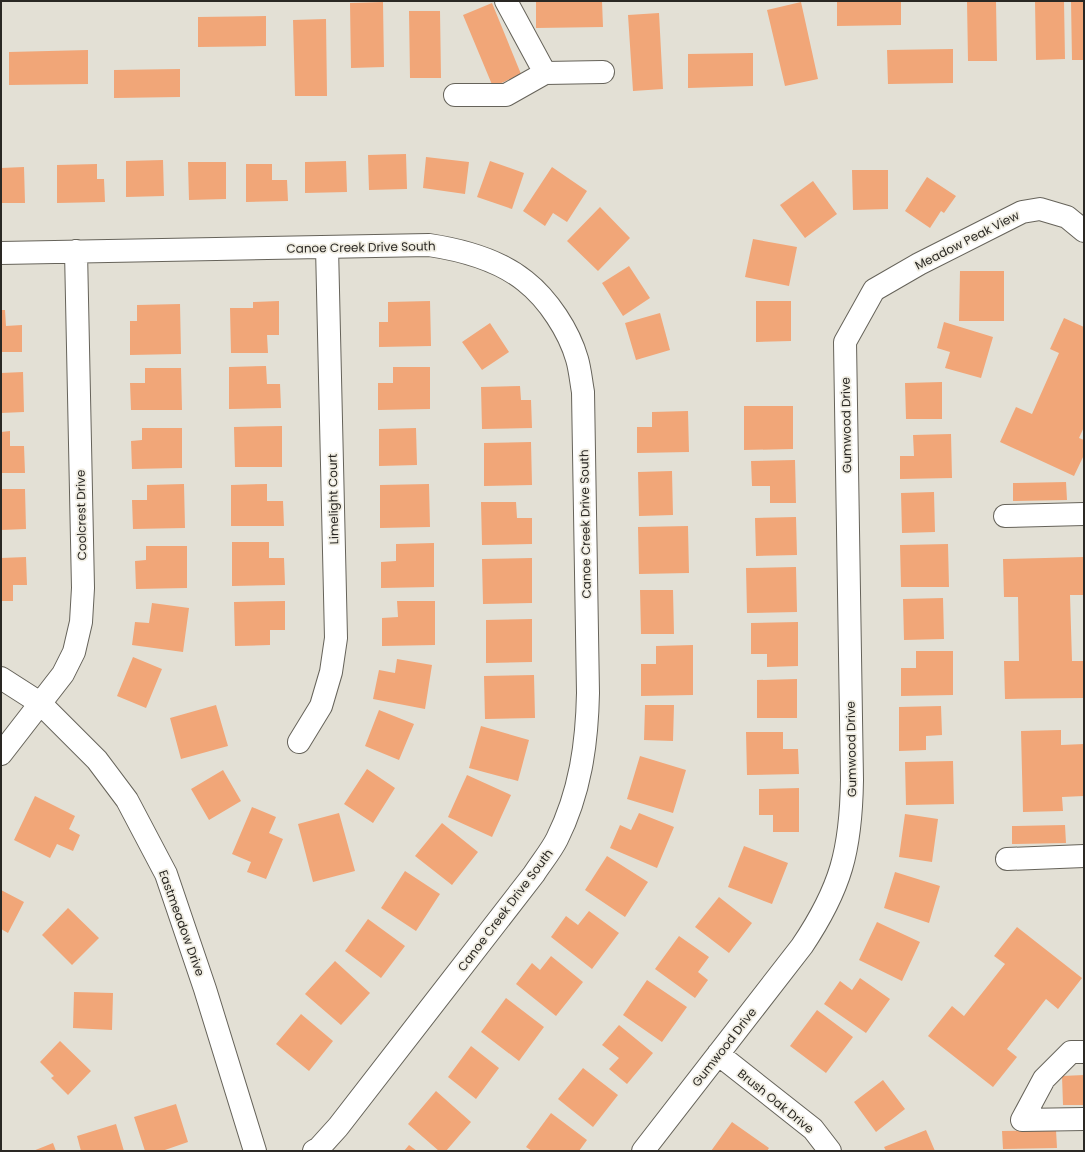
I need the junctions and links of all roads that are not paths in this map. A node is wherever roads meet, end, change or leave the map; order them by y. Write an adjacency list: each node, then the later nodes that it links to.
1 (506, 1): 3 (street)
2 (604, 72): 3 (street)
3 (545, 73): 4 (street)
4 (454, 95)
5 (1084, 231): 9 (street, Meadow Peak View)
6 (327, 247): 7 (street, Canoe Creek Drive South); 14 (street, Limelight Court); 22 (street, Canoe Creek Drive South)
7 (76, 251): 8 (street, Canoe Creek Drive South); 13 (street, Coolcrest Drive)
8 (1, 253)
9 (874, 290): 19 (street, Gumwood Drive)
10 (1084, 514): 11 (street)
11 (1005, 516)
12 (1, 678): 13 (street, Eastmeadow Drive)
13 (40, 703): 15 (street, Coolcrest Drive); 21 (street, Eastmeadow Drive)
14 (299, 742)
15 (1, 754)
16 (1084, 856): 17 (street)
17 (1007, 859)
18 (1084, 1052): 20 (street)
19 (718, 1054): 23 (street, Gumwood Drive); 24 (street, Brush Oak Drive)
20 (1084, 1119)
21 (255, 1151)
22 (314, 1151)
23 (643, 1151)
24 (830, 1151)

